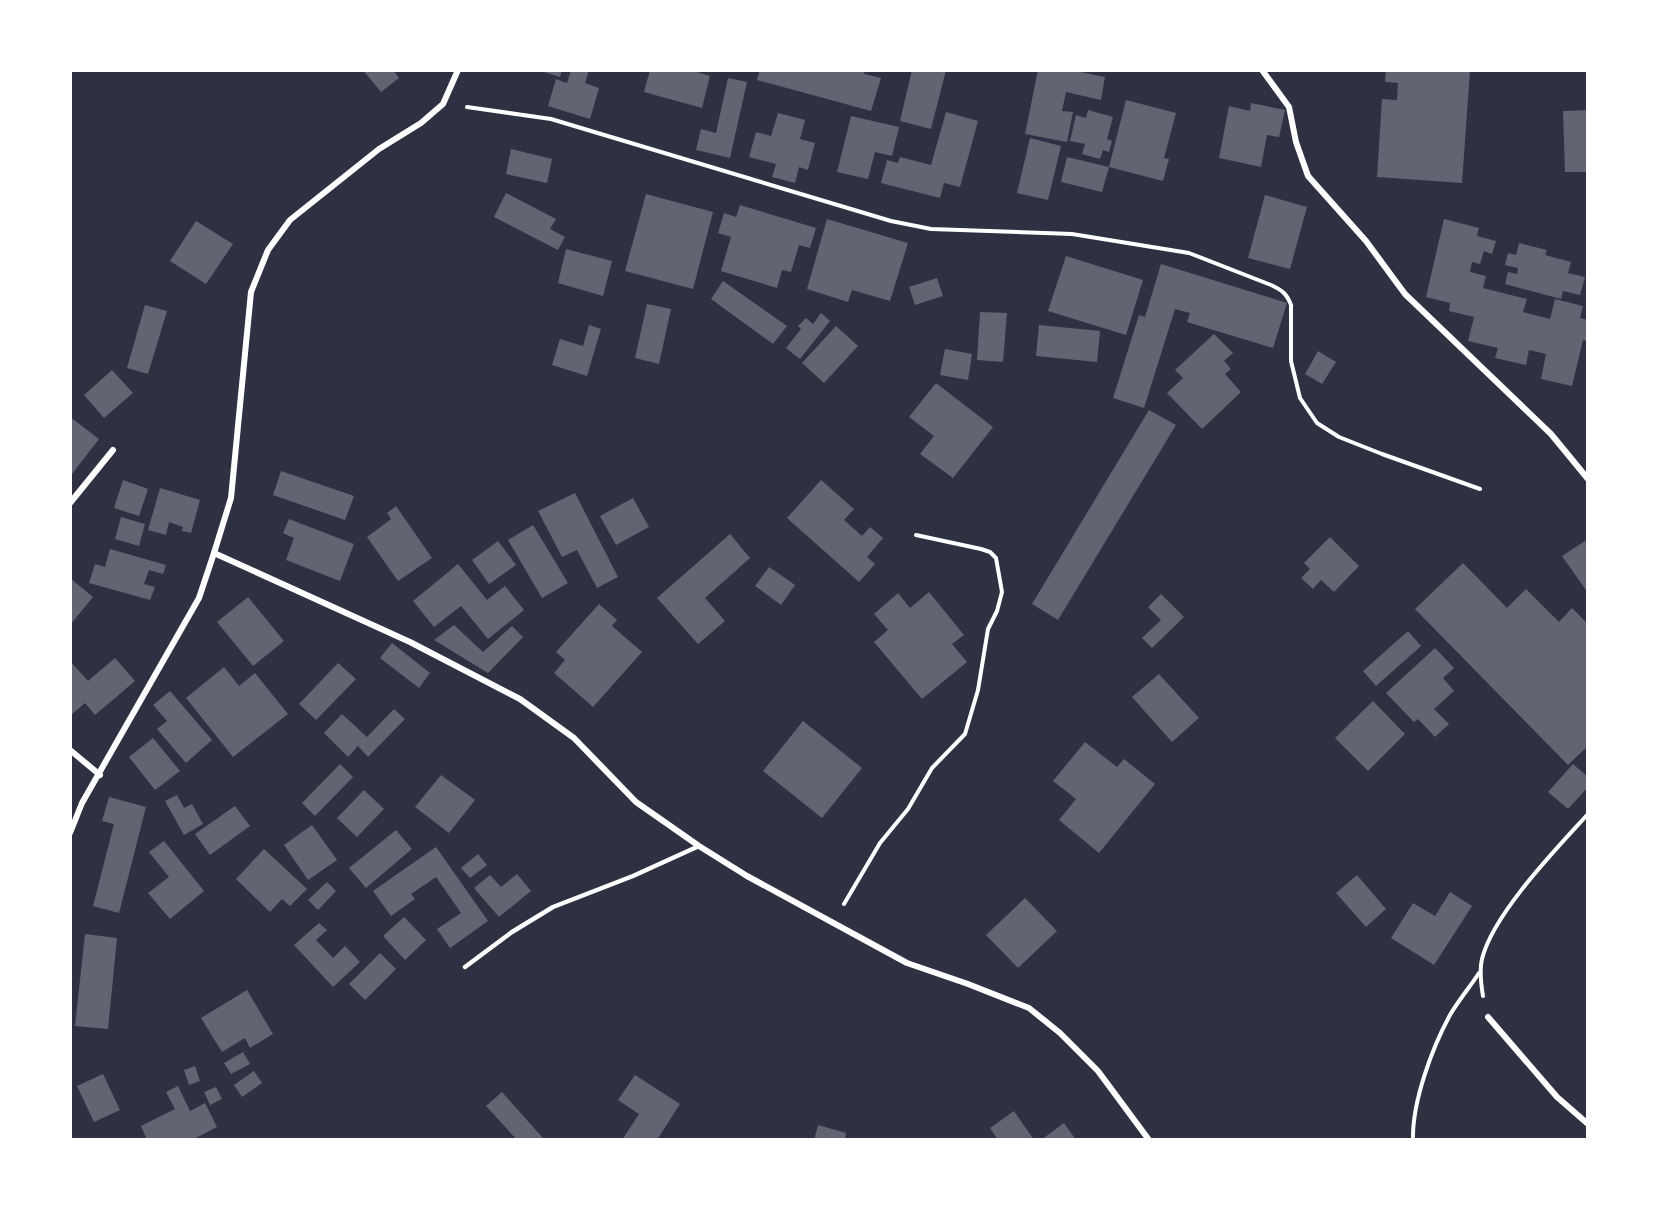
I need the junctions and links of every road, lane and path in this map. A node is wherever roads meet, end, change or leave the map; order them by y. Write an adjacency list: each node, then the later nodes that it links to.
1 (458, 70): 3 (street)
2 (1262, 70): 5 (street)
3 (443, 104): 6 (path); 9 (street)
4 (113, 450): 7 (street)
5 (1587, 479)
6 (1480, 489)
7 (70, 503)
8 (916, 535): 15 (path)
9 (214, 553): 11 (street); 14 (street)
10 (70, 750): 11 (street)
11 (100, 775): 13 (street)
12 (1587, 814): 17 (path)
13 (70, 834)
14 (699, 846): 15 (street); 16 (lane)
15 (833, 923): 20 (street)
16 (465, 967)
17 (1480, 971): 18 (path); 21 (path)
18 (1488, 1017): 19 (street)
19 (1587, 1124)
20 (1149, 1140)
21 (1413, 1140)

